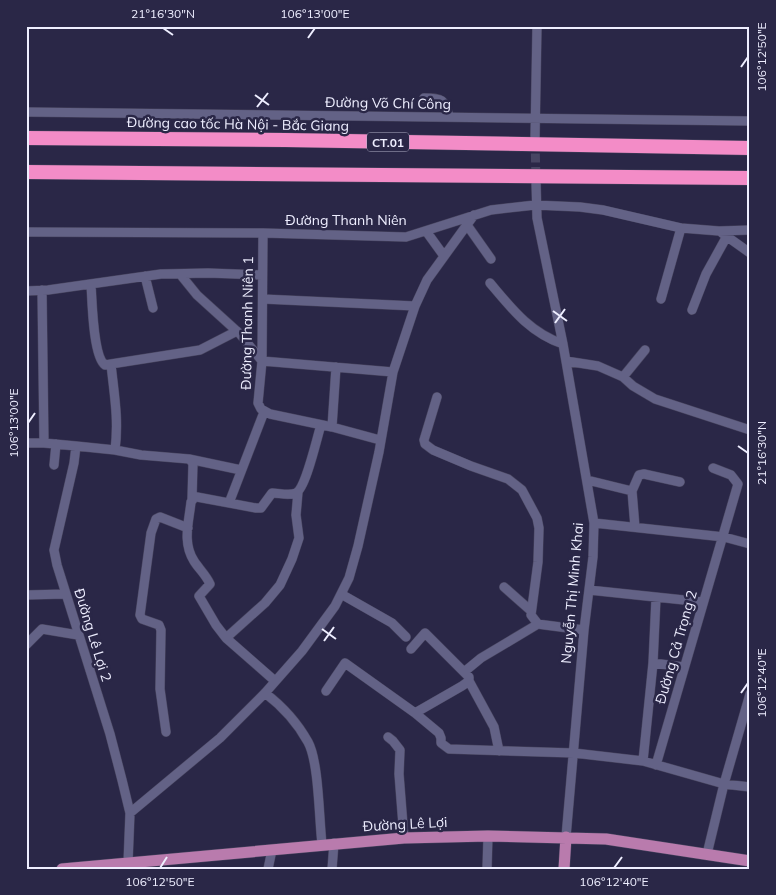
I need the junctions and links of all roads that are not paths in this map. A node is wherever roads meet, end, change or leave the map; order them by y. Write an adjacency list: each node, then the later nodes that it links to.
1 (537, 26): 5 (street)
2 (424, 98): 4 (street)
3 (26, 112): 4 (street, Đường Võ Chí Công)
4 (448, 117): 5 (street, Đường Võ Chí Công)
5 (536, 120): 6 (street, Đường Võ Chí Công); 8 (street)
6 (750, 121)
7 (26, 138): 9 (highway, Đường cao tốc Hà Nội - Bắc Giang / CT.01)
8 (536, 138)
9 (750, 148)
10 (26, 172): 11 (highway)
11 (750, 178)
12 (536, 182): 13 (street, Nguyễn Thị Minh Khai)
13 (535, 205): 14 (street, Đường Thanh Niên); 16 (street, Đường Thanh Niên); 38 (street, Nguyễn Thị Minh Khai)
14 (474, 215): 15 (street); 18 (street, Đường Thanh Niên)
15 (467, 225): 23 (street); 24 (street)
16 (681, 228): 21 (street, Đường Thanh Niên); 33 (street)
17 (750, 230): 21 (street, Đường Thanh Niên)
18 (426, 231): 20 (street, Đường Thanh Niên); 23 (street)
19 (26, 232): 20 (street, Đường Thanh Niên)
20 (263, 233): 27 (street, Đường Thanh Niên 1)
21 (723, 234): 22 (street); 36 (street)
22 (750, 253)
23 (444, 256): 34 (street)
24 (491, 259)
25 (180, 274): 26 (street); 27 (street); 37 (street)
26 (145, 276): 29 (street); 35 (street)
27 (262, 276): 32 (street, Đường Thanh Niên 1)
28 (490, 283): 38 (street)
29 (91, 284): 30 (street); 42 (street)
30 (42, 290): 31 (street); 53 (street)
31 (26, 291)
32 (263, 299): 34 (street); 40 (street, Đường Thanh Niên 1)
33 (661, 299)
34 (414, 306): 44 (street)
35 (153, 308)
36 (692, 310)
37 (237, 331): 40 (street); 42 (street)
38 (563, 344): 41 (street, Nguyễn Thị Minh Khai)
39 (645, 350): 45 (street)
40 (262, 361): 43 (street); 47 (street, Đường Thanh Niên 1)
41 (566, 361): 45 (street); 61 (street, Nguyễn Thị Minh Khai)
42 (111, 364): 56 (street)
43 (336, 367): 44 (street); 49 (street)
44 (392, 372): 51 (street)
45 (623, 377): 50 (street)
46 (437, 397): 79 (street)
47 (264, 412): 48 (street); 60 (street)
48 (321, 424): 49 (street); 64 (street)
49 (332, 427): 51 (street)
50 (750, 430)
51 (380, 440): 75 (street)
52 (26, 442): 53 (street)
53 (44, 443): 54 (street)
54 (56, 444): 55 (street); 58 (street)
55 (76, 446): 56 (street); 74 (street, Đường Lê Lợi 2)
56 (115, 450): 57 (street)
57 (189, 459): 60 (street); 65 (street)
58 (54, 465)
59 (713, 468): 70 (street, Đường Cả Trọng 2)
60 (241, 470): 66 (street)
61 (587, 480): 63 (street); 67 (street, Nguyễn Thị Minh Khai)
62 (680, 482): 63 (street)
63 (632, 491): 69 (street)
64 (298, 492): 66 (street); 84 (street)
65 (192, 499): 66 (street); 68 (street)
66 (229, 503)
67 (594, 523): 69 (street); 73 (street, Nguyễn Thị Minh Khai)
68 (188, 528): 84 (street); 96 (street)
69 (635, 528): 70 (street)
70 (724, 537): 71 (street); 78 (street, Đường Cả Trọng 2)
71 (750, 544)
72 (504, 587): 79 (street)
73 (589, 590): 77 (street); 81 (street, Nguyễn Thị Minh Khai)
74 (65, 594): 76 (street); 82 (street, Đường Lê Lợi 2)
75 (341, 594): 83 (street); 90 (street)
76 (26, 595)
77 (656, 598): 78 (street); 87 (street)
78 (703, 602): 88 (street, Đường Cả Trọng 2)
79 (530, 610): 80 (street)
80 (538, 624): 81 (street); 89 (street)
81 (584, 630): 99 (street, Nguyễn Thị Minh Khai)
82 (78, 635): 85 (street); 104 (street, Đường Lê Lợi 2)
83 (406, 637)
84 (226, 638): 90 (street)
85 (26, 645)
86 (411, 648): 89 (street)
87 (653, 663): 88 (street); 100 (street)
88 (684, 667): 101 (street, Đường Cả Trọng 2)
89 (464, 672): 91 (street)
90 (275, 681): 93 (street)
91 (469, 681): 95 (street); 98 (street)
92 (326, 691): 95 (street)
93 (265, 693): 104 (street); 109 (street)
94 (750, 694): 102 (street)
95 (415, 713): 98 (street)
96 (166, 732)
97 (388, 737): 107 (street)
98 (499, 751): 99 (street)
99 (574, 753): 100 (street); 106 (street, Nguyễn Thị Minh Khai)
100 (644, 761): 101 (street)
101 (656, 765): 102 (street)
102 (724, 784): 103 (street); 111 (street)
103 (750, 787)
104 (130, 813): 113 (street, Đường Lê Lợi 2)
105 (488, 836): 106 (main road, Đường Lê Lợi); 107 (main road, Đường Lê Lợi); 118 (street)
106 (566, 837): 111 (main road, Đường Lê Lợi); 119 (main road, Nguyễn Thị Minh Khai)
107 (404, 838): 108 (main road, Đường Lê Lợi)
108 (334, 843): 109 (main road, Đường Lê Lợi); 117 (street)
109 (322, 844): 110 (main road, Đường Lê Lợi)
110 (272, 850): 113 (main road, Đường Lê Lợi); 116 (street)
111 (707, 854): 112 (main road, Đường Lê Lợi)
112 (750, 861)
113 (128, 863): 114 (main road, Đường Lê Lợi)
114 (114, 866): 115 (main road, Đường Lê Lợi)
115 (62, 869)
116 (268, 869)
117 (332, 869)
118 (487, 869)
119 (564, 869)

